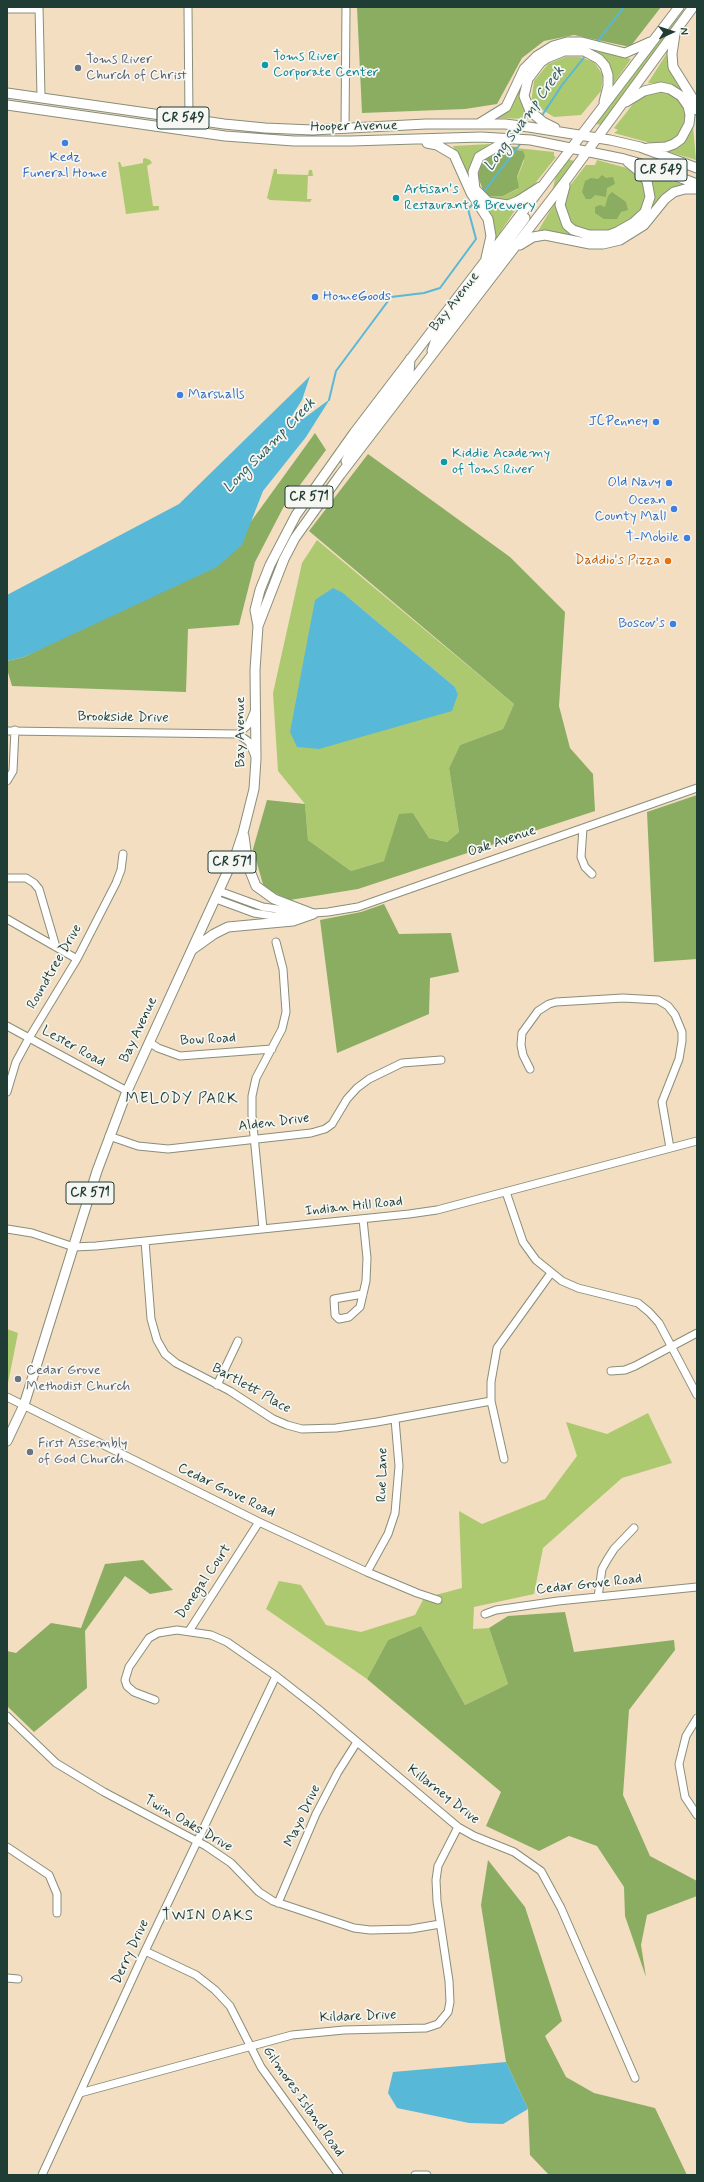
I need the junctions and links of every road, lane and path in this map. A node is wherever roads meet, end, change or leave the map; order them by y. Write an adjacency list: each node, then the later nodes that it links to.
1 (188, 7): 16 (street)
2 (346, 7): 19 (street)
3 (679, 7): 8 (main road, Bay Avenue / CR 571)
4 (693, 7): 7 (main road, Bay Avenue)
5 (39, 8): 6 (street); 11 (street)
6 (7, 9)
7 (675, 31): 12 (main road, Bay Avenue); 15 (main road)
8 (653, 41): 9 (main road); 14 (main road, Bay Avenue / CR 571)
9 (591, 49): 14 (main road); 17 (main road); 18 (main road)
10 (7, 92): 11 (main road, Hooper Avenue / CR 549)
11 (41, 96): 16 (main road, Hooper Avenue / CR 549)
12 (623, 104): 21 (main road, Bay Avenue); 24 (main road)
13 (7, 105): 23 (main road, Hooper Avenue / CR 549)
14 (602, 108): 20 (main road, Bay Avenue / CR 571)
15 (697, 110)
16 (189, 119): 19 (main road, Hooper Avenue / CR 549)
17 (536, 123): 18 (main road, Hooper Avenue / CR 549); 20 (main road, CR 549)
18 (478, 124): 19 (main road, Hooper Avenue / CR 549)
19 (345, 129)
20 (582, 134): 21 (main road, CR 549); 25 (main road, Bay Avenue / CR 571)
21 (598, 137): 24 (main road, CR 549); 26 (main road, Bay Avenue)
22 (513, 139): 23 (main road, Hooper Avenue / CR 549); 25 (main road, Hooper Avenue / CR 549); 33 (main road)
23 (408, 140): 33 (main road)
24 (640, 147): 28 (main road, CR 549)
25 (571, 148): 26 (main road, Hooper Avenue / CR 549); 31 (main road, Bay Avenue / CR 571)
26 (587, 151): 27 (main road, Hooper Avenue / CR 549); 29 (main road, Bay Avenue)
27 (624, 159): 29 (main road); 30 (main road, Hooper Avenue / CR 549)
28 (697, 168)
29 (567, 179): 34 (main road, Bay Avenue)
30 (697, 184)
31 (543, 185): 33 (main road); 35 (main road, Bay Avenue / CR 571); 36 (main road)
32 (697, 189): 34 (main road)
33 (479, 199): 35 (main road)
34 (514, 249): 36 (main road, Bay Avenue)
35 (485, 262): 37 (main road, Bay Avenue / CR 571)
36 (432, 354): 37 (main road); 39 (main road, Bay Avenue)
37 (410, 359): 38 (main road, Bay Avenue / CR 571); 39 (main road)
38 (399, 373): 39 (main road); 40 (main road, Bay Avenue / CR 571)
39 (413, 374): 40 (main road, Bay Avenue / CR 571)
40 (258, 626): 41 (main road, Bay Avenue / CR 571)
41 (256, 708): 44 (street); 45 (main road, Bay Avenue / CR 571)
42 (16, 730): 43 (street, Brookside Drive); 44 (street, Brookside Drive); 46 (street)
43 (7, 731)
44 (238, 734): 45 (street)
45 (256, 759): 49 (main road, Bay Avenue / CR 571)
46 (7, 781)
47 (697, 788): 48 (street, Oak Avenue)
48 (583, 828): 51 (street); 54 (street, Oak Avenue)
49 (243, 832): 53 (main road, Bay Avenue / CR 571); 54 (main road)
50 (123, 854): 59 (street, Roundtree Drive)
51 (592, 874)
52 (7, 878): 57 (street)
53 (217, 895): 54 (street, Oak Avenue); 58 (main road, Bay Avenue / CR 571)
54 (313, 914): 58 (main road)
55 (7, 919): 57 (street)
56 (276, 942): 63 (street)
57 (56, 947): 59 (street)
58 (191, 951): 62 (main road, Bay Avenue / CR 571)
59 (77, 959): 61 (street, Roundtree Drive)
60 (7, 1026): 61 (street, Lester Road)
61 (29, 1038): 66 (street, Lester Road); 67 (street, Roundtree Drive)
62 (149, 1042): 63 (street, Bow Road); 66 (main road, Bay Avenue / CR 571)
63 (272, 1049): 69 (street)
64 (441, 1060): 69 (street, Alden Drive)
65 (530, 1069): 71 (street)
66 (127, 1091): 68 (main road, Bay Avenue / CR 571)
67 (7, 1092)
68 (109, 1136): 69 (street, Alden Drive); 77 (main road, Bay Avenue / CR 571)
69 (255, 1139): 74 (street)
70 (697, 1141): 71 (street, Indian Hill Road)
71 (670, 1148): 72 (street, Indian Hill Road)
72 (506, 1192): 73 (street, Indian Hill Road); 78 (street)
73 (363, 1219): 74 (street, Indian Hill Road); 79 (street)
74 (263, 1229): 76 (street, Indian Hill Road)
75 (7, 1230): 77 (street, Indian Hill Road)
76 (145, 1241): 77 (street, Indian Hill Road); 84 (street, Bartlett Place)
77 (74, 1247): 88 (main road, Bay Avenue / CR 571)
78 (551, 1273): 82 (street); 87 (street)
79 (363, 1294): 79 (street)
80 (697, 1333): 82 (street)
81 (238, 1341): 84 (street)
82 (672, 1347): 83 (street); 85 (street)
83 (611, 1371)
84 (217, 1385): 89 (street, Bartlett Place)
85 (697, 1395)
86 (7, 1397): 88 (street, Cedar Grove Road)
87 (492, 1401): 89 (street, Bartlett Place); 91 (street)
88 (24, 1405): 90 (main road, Bay Avenue / CR 571); 92 (street, Cedar Grove Road)
89 (395, 1419): 94 (street, Rue Lane)
90 (7, 1441)
91 (504, 1459)
92 (258, 1522): 94 (street, Cedar Grove Road); 99 (street, Donegal Court)
93 (634, 1528): 96 (street)
94 (367, 1572): 97 (street, Cedar Grove Road)
95 (697, 1587): 96 (street, Cedar Grove Road)
96 (598, 1597): 98 (street, Cedar Grove Road)
97 (438, 1600)
98 (485, 1614)
99 (189, 1631): 100 (street, Killarney Drive); 101 (street, Donegal Court)
100 (276, 1676): 104 (street, Killarney Drive); 107 (street, Derry Drive)
101 (155, 1700)
102 (7, 1716): 107 (street, Twin Oaks Drive)
103 (697, 1718): 105 (street)
104 (357, 1742): 106 (street, Killarney Drive); 109 (street, Mayo Drive)
105 (697, 1815)
106 (458, 1827): 111 (street, Kildare Drive); 116 (street, Killarney Drive)
107 (197, 1841): 109 (street, Twin Oaks Drive); 112 (street, Derry Drive)
108 (7, 1847): 110 (street)
109 (278, 1903): 111 (street, Twin Oaks Drive)
110 (57, 1913)
111 (440, 1924): 115 (street, Kildare Drive)
112 (145, 1951): 115 (street, Gilmores Island Road); 117 (street, Derry Drive)
113 (7, 1978): 114 (street)
114 (18, 1979)
115 (249, 2047): 117 (street, Kildare Drive); 119 (street, Gilmores Island Road)
116 (634, 2078)
117 (80, 2093): 118 (street, Derry Drive)
118 (42, 2175)
119 (339, 2175)
120 (415, 2175): 121 (street)
121 (427, 2175)

